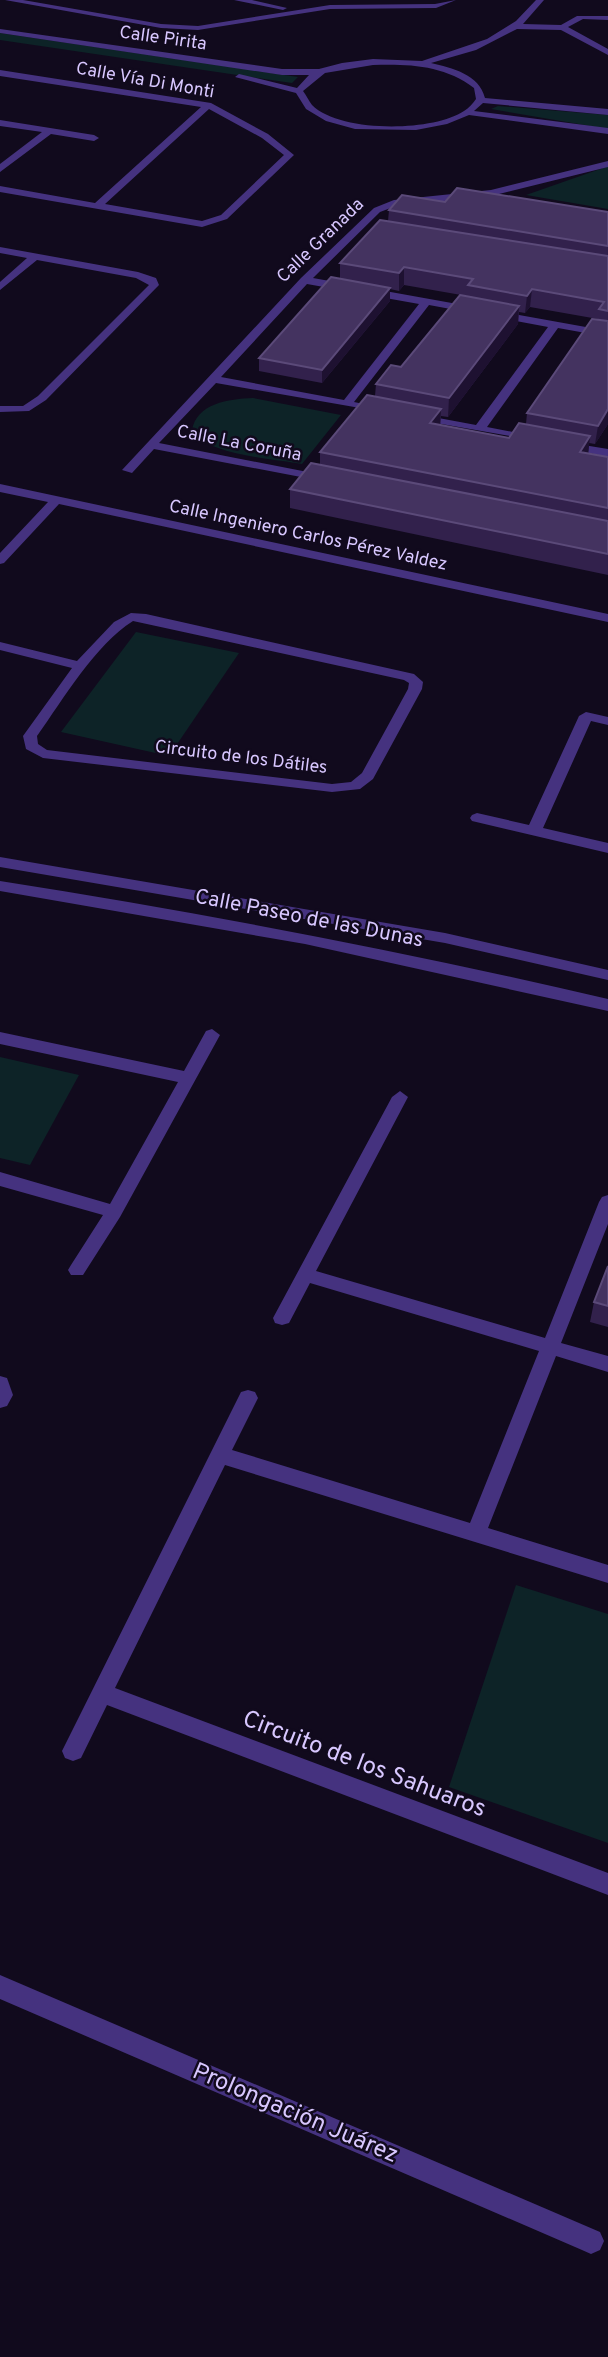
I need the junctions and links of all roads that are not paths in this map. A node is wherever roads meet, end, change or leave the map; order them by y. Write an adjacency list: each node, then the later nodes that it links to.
1 (9, 0): 5 (street)
2 (238, 0): 5 (street)
3 (452, 0): 5 (street)
4 (540, 0): 7 (street)
5 (296, 11)
6 (608, 18): 8 (street)
7 (516, 26): 8 (street); 11 (street)
8 (563, 28): 10 (street)
9 (0, 31): 13 (street, Calle Pirita)
10 (608, 52)
11 (463, 53): 12 (street); 15 (street)
12 (413, 63): 13 (street); 15 (street)
13 (322, 72): 17 (street)
14 (0, 73): 19 (street, Calle Vía Di Monti)
15 (461, 75): 18 (street)
16 (231, 76): 17 (street)
17 (299, 91): 21 (street)
18 (481, 100): 20 (street); 21 (street)
19 (208, 106): 31 (street); 31 (street, Calle Vía Di Monti)
20 (608, 112)
21 (470, 113): 24 (street)
22 (0, 123): 23 (street)
23 (49, 131): 25 (street); 27 (street)
24 (608, 131)
25 (94, 138)
26 (608, 164): 29 (street, Calle Granada)
27 (0, 169)
28 (0, 189): 31 (street, Calle Vía Di Monti)
29 (491, 193): 30 (street); 32 (street, Calle Granada)
30 (517, 198)
31 (97, 206)
32 (360, 228): 33 (street); 36 (street, Calle Granada)
33 (374, 230)
34 (0, 250): 35 (street)
35 (35, 256): 37 (street); 43 (street)
36 (305, 280): 38 (street); 41 (street, Calle Granada)
37 (0, 287)
38 (426, 302): 39 (street); 42 (street)
39 (555, 325): 40 (street); 46 (street)
40 (608, 334)
41 (214, 379): 42 (street); 49 (street, Calle Granada)
42 (347, 404): 44 (street)
43 (0, 410)
44 (387, 411)
45 (400, 414): 46 (street)
46 (479, 429): 47 (street)
47 (543, 441)
48 (556, 443): 50 (street)
49 (151, 445): 51 (street, Calle Granada); 52 (street, Calle La Coruña)
50 (608, 453)
51 (128, 470)
52 (340, 482)
53 (0, 488): 54 (street, Calle Ingeniero Carlos Pérez Valdez)
54 (56, 500): 55 (street); 56 (street, Calle Ingeniero Carlos Pérez Valdez)
55 (0, 560)
56 (608, 618)
57 (0, 646): 58 (street)
58 (82, 666): 58 (street, Circuito de los Dátiles)
59 (608, 721): 61 (street)
60 (477, 818): 61 (street)
61 (534, 831): 62 (street)
62 (608, 848)
63 (0, 862): 65 (street, Calle Paseo de las Dunas)
64 (0, 886): 67 (street, Calle Paseo de las Dunas)
65 (561, 964): 66 (street, Calle Paseo de las Dunas); 67 (street)
66 (608, 975)
67 (551, 991): 68 (street, Calle Paseo de las Dunas)
68 (608, 1005)
69 (212, 1035): 71 (street)
70 (0, 1038): 71 (street)
71 (189, 1078): 75 (street)
72 (400, 1097): 77 (street)
73 (0, 1179): 75 (street)
74 (608, 1202): 79 (street)
75 (114, 1212): 76 (street)
76 (77, 1270)
77 (305, 1275): 78 (street); 79 (street)
78 (282, 1318)
79 (552, 1348): 80 (street); 85 (street)
80 (608, 1364)
81 (0, 1384): 83 (street)
82 (248, 1398): 84 (street)
83 (0, 1400)
84 (220, 1455): 85 (street); 87 (street)
85 (477, 1534): 86 (street)
86 (608, 1574)
87 (102, 1693): 88 (street); 89 (street, Circuito de los Sahuaros)
88 (73, 1751)
89 (608, 1884)
90 (0, 1987): 91 (street, Prolongación Juárez)
91 (591, 2241)

